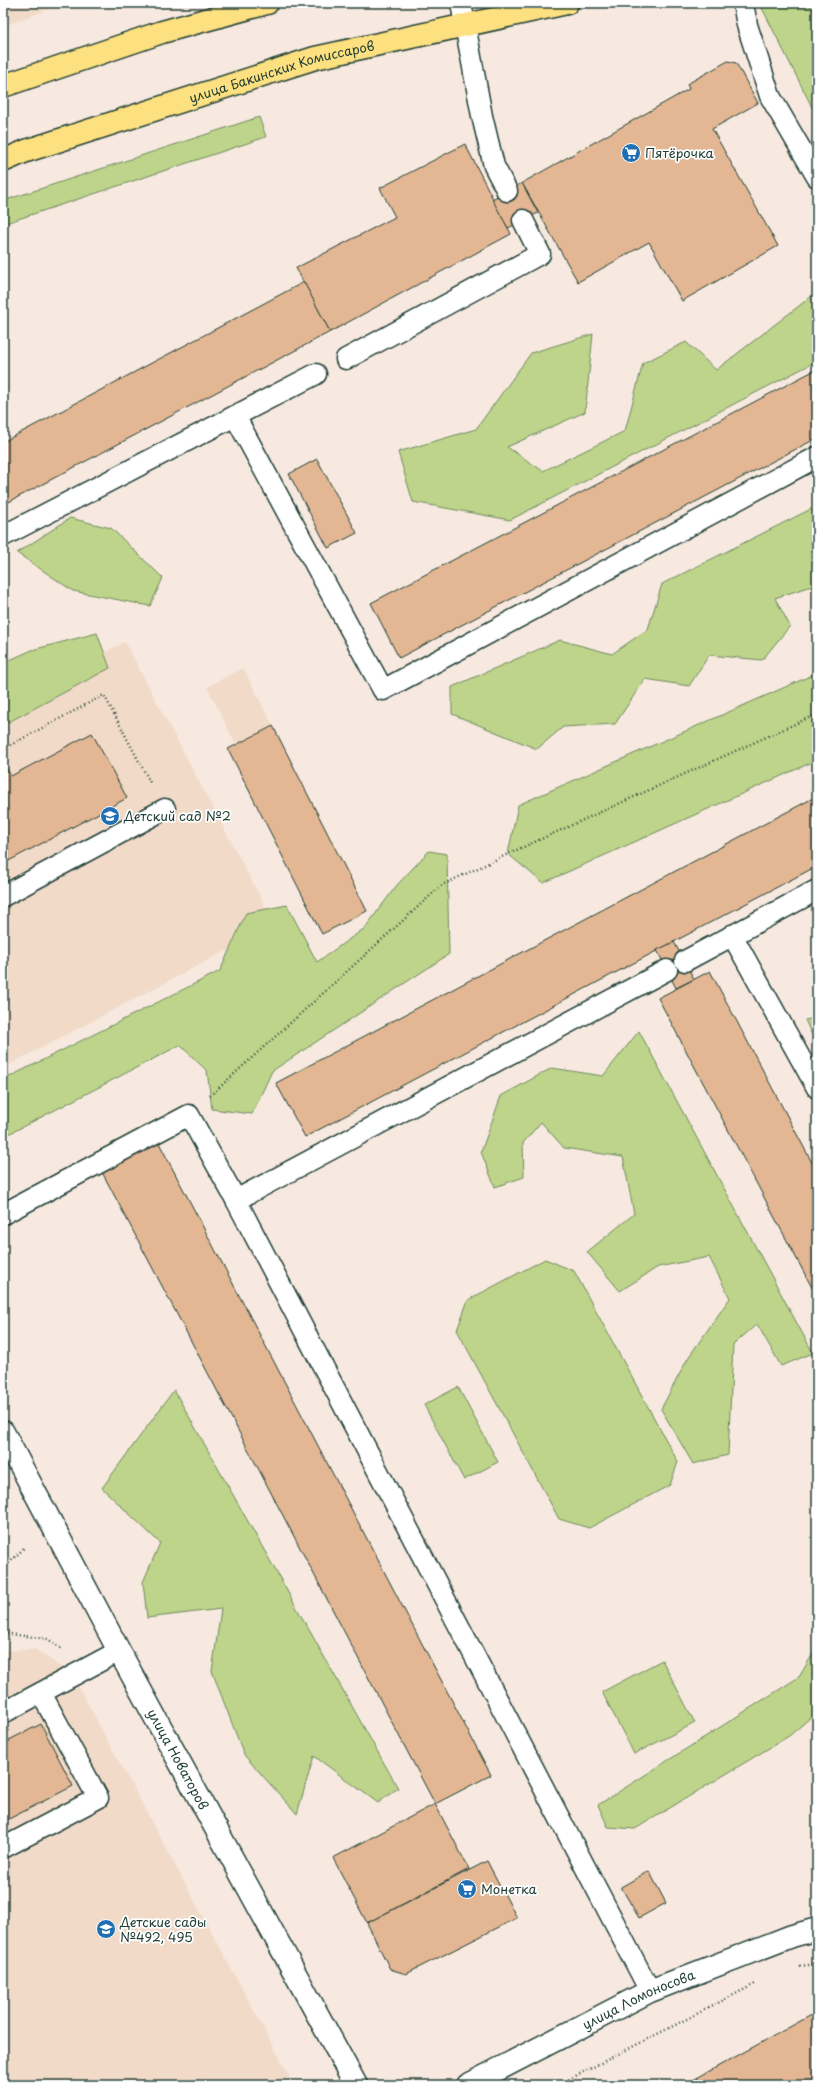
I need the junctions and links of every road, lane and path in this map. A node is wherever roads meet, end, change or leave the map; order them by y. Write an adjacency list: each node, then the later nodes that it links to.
1 (267, 3): 6 (main road)
2 (461, 3): 5 (lane)
3 (567, 3): 5 (main road, улица Бакинских Комиссаров)
4 (743, 3): 8 (lane)
5 (465, 25): 7 (main road, улица Бакинских Комиссаров); 9 (lane)
6 (3, 86)
7 (3, 161)
8 (817, 177)
9 (507, 191)
10 (523, 220): 11 (lane)
11 (346, 359)
12 (316, 374): 13 (lane)
13 (235, 416): 14 (lane); 15 (lane)
14 (817, 457)
15 (3, 536)
16 (817, 714): 25 (path)
17 (3, 749): 18 (path)
18 (165, 810): 20 (lane)
19 (817, 890): 21 (lane)
20 (3, 896)
21 (732, 935): 22 (lane); 24 (lane)
22 (684, 961)
23 (667, 970): 26 (lane)
24 (817, 1088)
25 (190, 1115): 26 (lane); 27 (lane)
26 (236, 1200): 41 (lane)
27 (3, 1214)
28 (3, 1432): 32 (street, улица Новаторов)
29 (25, 1547): 30 (path)
30 (3, 1569)
31 (3, 1633): 33 (path)
32 (119, 1651): 33 (lane); 42 (street, улица Новаторов)
33 (88, 1668): 34 (lane)
34 (41, 1693): 35 (lane); 36 (lane)
35 (3, 1713)
36 (3, 1848)
37 (817, 1929): 41 (street, улица Ломоносова)
38 (817, 1964): 39 (path)
39 (794, 1967)
40 (757, 1983): 44 (path)
41 (650, 1991): 43 (street, улица Ломоносова)
42 (356, 2085)
43 (468, 2085)
44 (558, 2085)

